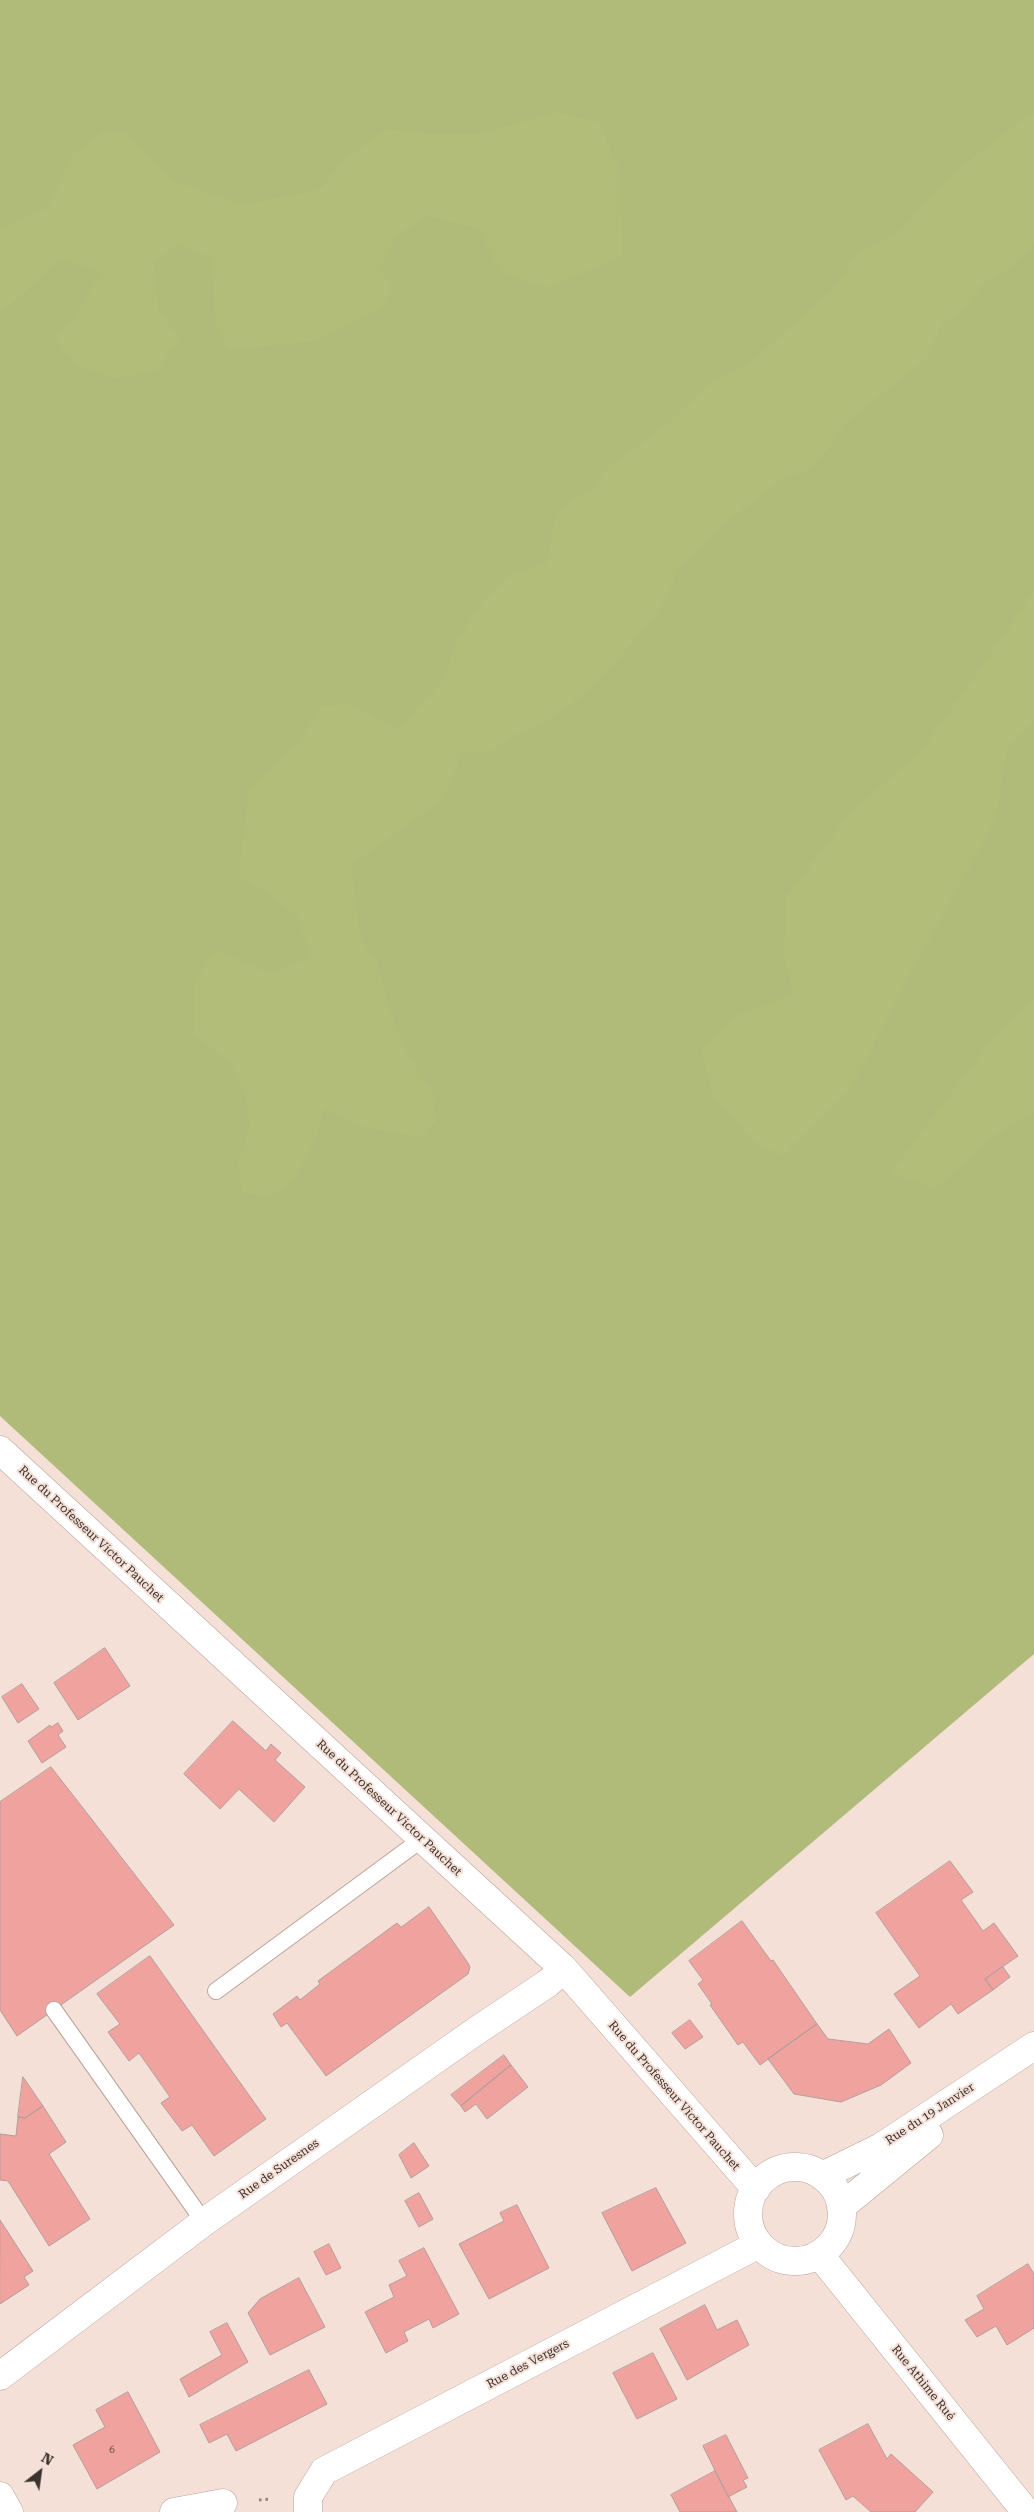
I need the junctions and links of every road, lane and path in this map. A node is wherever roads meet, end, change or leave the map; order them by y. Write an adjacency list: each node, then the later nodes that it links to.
1 (0, 1450): 2 (street, Rue du Professeur Victor Pauchet)
2 (422, 1838): 3 (street, Rue du Professeur Victor Pauchet); 4 (lane)
3 (564, 1969): 9 (street, Rue du Professeur Victor Pauchet); 11 (street, Rue de Suresnes)
4 (216, 1991)
5 (54, 2010): 11 (lane)
6 (1034, 2046): 8 (street, Rue du 19 Janvier)
7 (1034, 2053): 10 (street, Rue du 19 Janvier)
8 (822, 2176): 9 (street); 10 (street)
9 (756, 2189): 12 (street)
10 (841, 2207): 13 (street)
11 (204, 2222): 14 (street, Rue de Suresnes)
12 (759, 2244): 13 (street); 17 (street, Rue des Vergers)
13 (819, 2254): 20 (street, Rue Athime Rué)
14 (0, 2376)
15 (0, 2496): 18 (street)
16 (223, 2503): 17 (path); 19 (street)
17 (308, 2504)
18 (9, 2512)
19 (174, 2512)
20 (1026, 2512)

